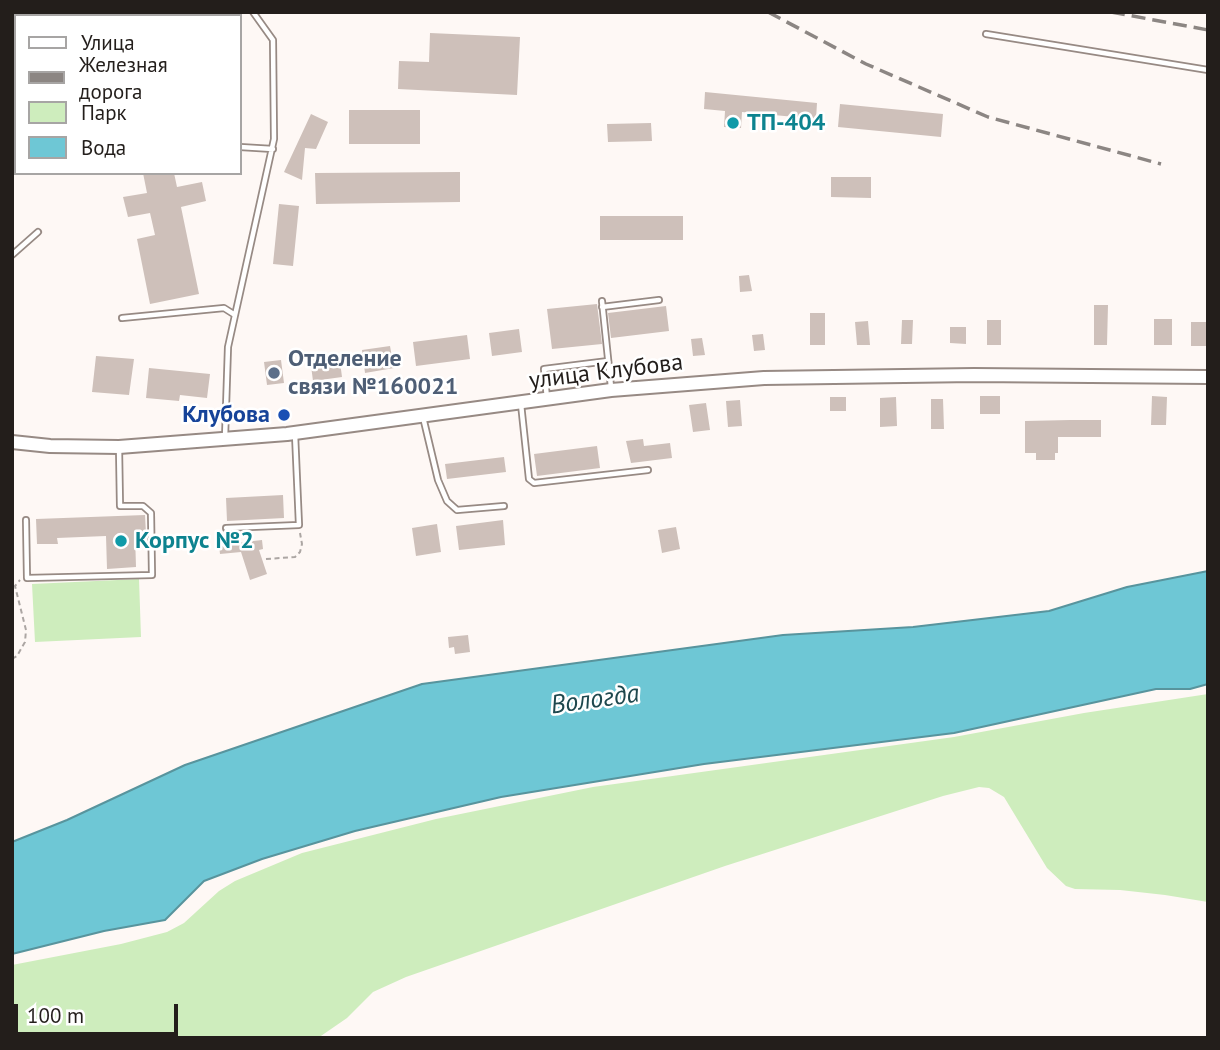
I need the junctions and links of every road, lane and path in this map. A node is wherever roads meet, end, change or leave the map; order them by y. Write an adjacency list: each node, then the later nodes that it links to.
1 (253, 12): 5 (lane)
2 (986, 34): 3 (lane)
3 (1208, 70)
4 (242, 147): 5 (lane)
5 (272, 149): 9 (lane)
6 (38, 232): 7 (lane)
7 (12, 255)
8 (659, 300): 11 (lane)
9 (235, 315): 10 (lane); 18 (lane)
10 (122, 318)
11 (608, 361): 13 (lane); 14 (lane)
12 (1208, 377): 13 (main road, улица Клубова)
13 (611, 390): 14 (main road, улица Клубова)
14 (547, 399): 15 (main road, улица Клубова)
15 (521, 403): 16 (main road, улица Клубова); 21 (lane)
16 (423, 416): 17 (main road, улица Клубова); 22 (lane)
17 (295, 433): 18 (main road, улица Клубова); 24 (lane)
18 (225, 438): 20 (main road, улица Клубова)
19 (12, 442): 20 (main road, улица Клубова)
20 (119, 446): 27 (lane)
21 (649, 470)
22 (503, 506)
23 (26, 520): 27 (lane)
24 (299, 525): 25 (lane); 26 (path)
25 (226, 528)
26 (266, 559)
27 (27, 571): 28 (path)
28 (12, 659)

